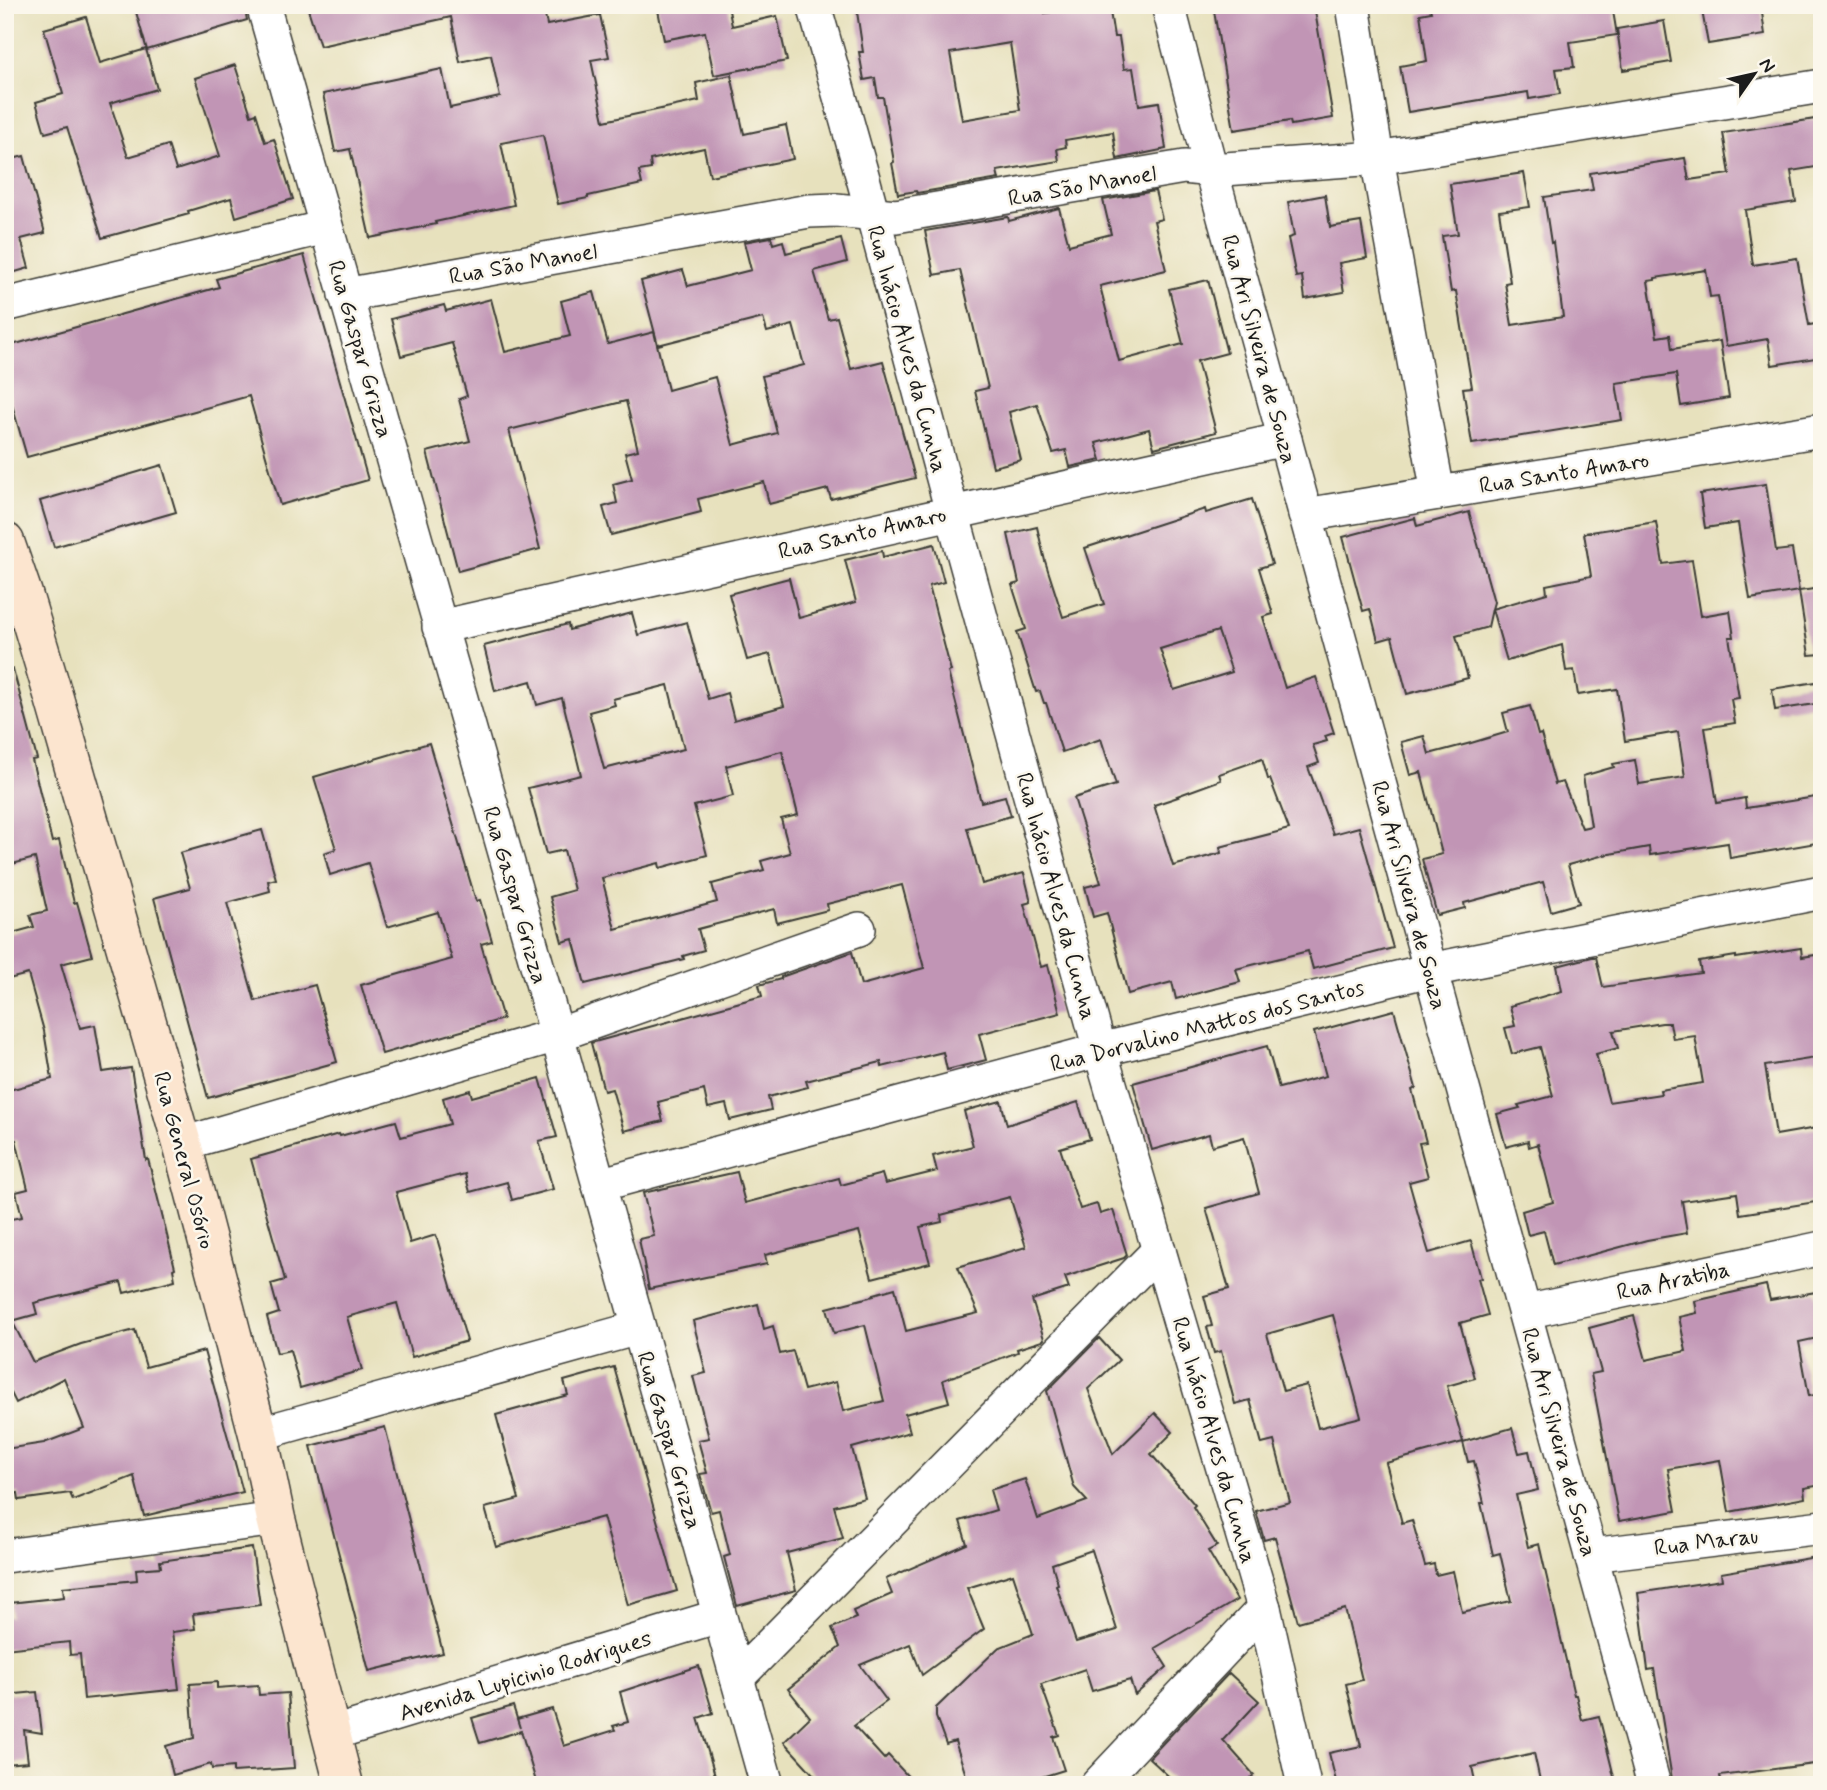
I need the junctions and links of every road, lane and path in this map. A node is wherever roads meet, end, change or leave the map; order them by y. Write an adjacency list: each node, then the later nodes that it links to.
1 (263, 5): 9 (street, Rua Gaspar Grizza)
2 (814, 5): 8 (street, Rua Inácio Alves da Cunha)
3 (1168, 5): 7 (street, Rua Ari Silveira de Souza)
4 (1353, 5): 6 (street)
5 (1822, 86): 6 (street, Rua São Manoel)
6 (1377, 158): 7 (street, Rua São Manoel); 14 (street)
7 (1211, 170): 8 (street, Rua São Manoel); 13 (street, Rua Ari Silveira de Souza)
8 (872, 213): 10 (street, Rua São Manoel); 15 (street, Rua Inácio Alves da Cunha)
9 (326, 227): 10 (street, Rua Gaspar Grizza); 11 (street)
10 (345, 295): 19 (street, Rua Gaspar Grizza)
11 (5, 305)
12 (1822, 430): 14 (street, Rua Santo Amaro)
13 (1285, 439): 15 (street, Rua Santo Amaro); 16 (street, Rua Ari Silveira de Souza)
14 (1438, 493): 16 (street, Rua Santo Amaro)
15 (952, 512): 19 (street, Rua Santo Amaro); 24 (street, Rua Inácio Alves da Cunha)
16 (1306, 514): 22 (street, Rua Ari Silveira de Souza)
17 (5, 542): 18 (street, Rua General Osório)
18 (14, 596): 25 (street, Rua General Osório)
19 (439, 627): 23 (street, Rua Gaspar Grizza)
20 (1822, 892): 22 (street, Rua Dorvalino Mattos dos Santos)
21 (859, 929): 23 (street)
22 (1430, 970): 24 (street, Rua Dorvalino Mattos dos Santos); 29 (street, Rua Ari Silveira de Souza)
23 (557, 1035): 25 (street); 26 (street, Rua Gaspar Grizza)
24 (1100, 1050): 26 (street, Rua Dorvalino Mattos dos Santos); 28 (street, Rua Inácio Alves da Cunha)
25 (182, 1143): 31 (street, Rua General Osório)
26 (599, 1185): 30 (street, Rua Gaspar Grizza)
27 (1822, 1248): 29 (street, Rua Aratiba)
28 (1159, 1250): 36 (street, Rua Inácio Alves da Cunha); 38 (street)
29 (1525, 1312): 34 (street, Rua Ari Silveira de Souza)
30 (638, 1328): 31 (street); 37 (street, Rua Gaspar Grizza)
31 (258, 1434): 32 (street, Rua General Osório)
32 (276, 1519): 35 (street); 39 (street, Rua General Osório)
33 (1822, 1527): 34 (street, Rua Marau)
34 (1591, 1555): 44 (street, Rua Ari Silveira de Souza)
35 (5, 1556)
36 (1264, 1608): 42 (street); 43 (street, Rua Inácio Alves da Cunha)
37 (719, 1616): 38 (street, Rua Gaspar Grizza); 39 (street, Avenida Lupicinio Rodrigues)
38 (737, 1678): 41 (street, Rua Gaspar Grizza)
39 (330, 1734): 40 (street, Rua General Osório)
40 (344, 1785)
41 (767, 1785)
42 (1097, 1785)
43 (1304, 1785)
44 (1654, 1785)

